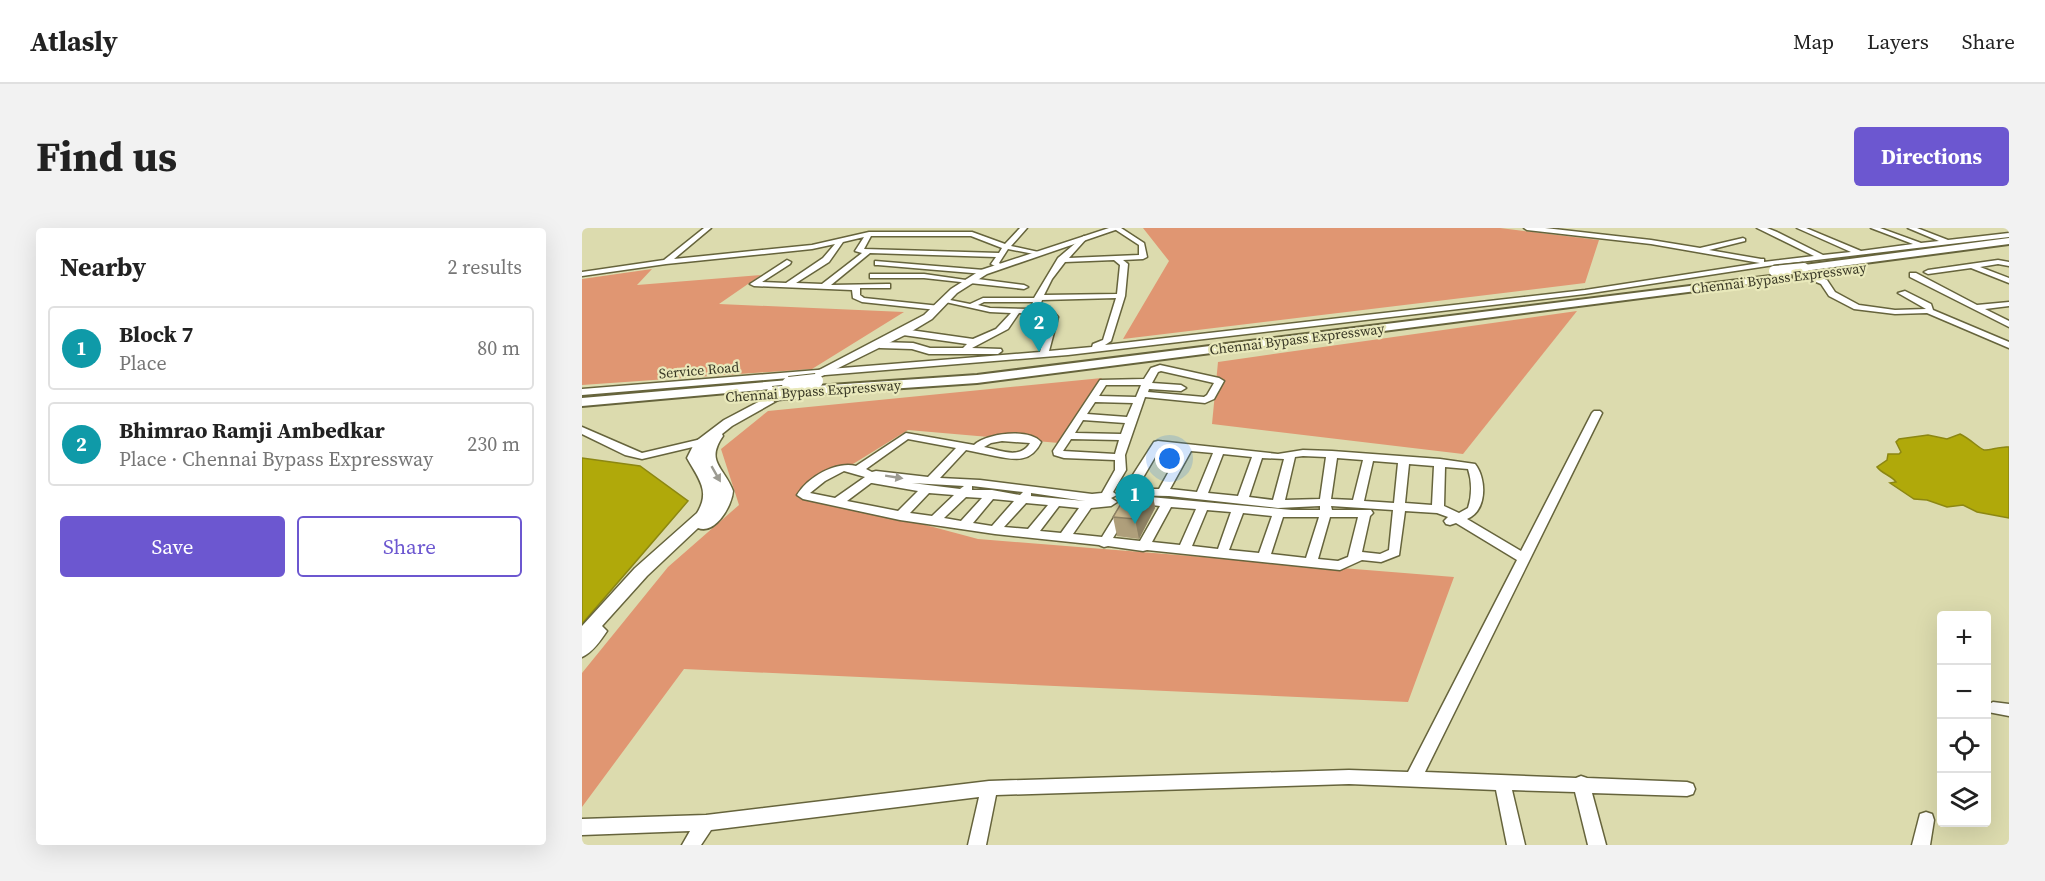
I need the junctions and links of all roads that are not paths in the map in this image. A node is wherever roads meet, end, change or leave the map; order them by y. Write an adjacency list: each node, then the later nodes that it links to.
1 (708, 228): 35 (street)
2 (979, 228): 13 (street)
3 (1024, 228): 23 (street)
4 (1116, 228): 16 (main road); 32 (street)
5 (1527, 228): 25 (street)
6 (1760, 228): 31 (street)
7 (1800, 228): 17 (street)
8 (1874, 228): 22 (street)
9 (1911, 228): 21 (street)
10 (1987, 228): 15 (street)
11 (924, 233): 12 (street); 13 (street); 18 (street)
12 (868, 234): 18 (street); 20 (street); 26 (street)
13 (972, 234): 23 (street)
14 (1839, 234): 17 (street)
15 (2009, 237): 21 (street); 41 (highway, Chennai Bypass Expressway)
16 (1084, 238): 29 (main road); 33 (street)
17 (1823, 238): 30 (street)
18 (916, 240): 28 (street)
19 (1743, 240): 25 (street)
20 (840, 242): 35 (street); 52 (street)
21 (1948, 242): 22 (street)
22 (1921, 246): 30 (street)
23 (1006, 247): 29 (street); 34 (street)
24 (2009, 247): 41 (highway, Chennai Bypass Expressway)
25 (1698, 250): 40 (street)
26 (869, 251): 27 (street); 54 (street)
27 (889, 252): 28 (street); 37 (street)
28 (900, 252): 34 (street)
29 (1039, 253): 34 (main road)
30 (1859, 253): 31 (street)
31 (1821, 257): 40 (street)
32 (1117, 259): 33 (street); 59 (street)
33 (1061, 260): 61 (street)
34 (1000, 261): 42 (main road)
35 (666, 262): 44 (street)
36 (787, 262): 52 (street)
37 (878, 263): 42 (street); 55 (street)
38 (2009, 264): 39 (street)
39 (1971, 266): 43 (street); 48 (street)
40 (1774, 267): 41 (highway, Chennai Bypass Expressway, bridge); 57 (highway, Chennai Bypass Expressway); 69 (street)
41 (1808, 271): 57 (highway, Chennai Bypass Expressway)
42 (984, 272): 50 (main road)
43 (1928, 272)
44 (582, 274)
45 (1913, 275): 66 (street)
46 (873, 276): 47 (street)
47 (898, 276): 50 (street); 53 (street)
48 (1999, 277): 49 (street); 51 (street)
49 (1983, 279)
50 (968, 281): 56 (street); 64 (main road)
51 (2009, 281)
52 (788, 286): 54 (street)
53 (887, 286): 55 (street); 62 (street)
54 (823, 287): 55 (street)
55 (856, 287): 62 (street)
56 (1024, 287)
57 (1630, 290): 60 (highway, Chennai Bypass Expressway)
58 (1902, 293): 69 (street)
59 (1121, 296): 61 (street); 76 (street)
60 (1588, 296): 76 (street); 77 (highway, Chennai Bypass Expressway); 79 (highway, Chennai Bypass Expressway)
61 (1038, 299): 65 (street); 67 (street)
62 (871, 302): 64 (street)
63 (2009, 304): 66 (street)
64 (941, 305): 65 (street); 71 (main road)
65 (973, 305): 68 (street)
66 (1977, 307): 70 (street)
67 (1035, 309): 68 (street); 76 (street)
68 (1017, 310): 72 (street)
69 (1928, 311): 73 (street)
70 (2007, 322)
71 (903, 332): 72 (street); 74 (main road)
72 (973, 342): 75 (street)
73 (2008, 344)
74 (880, 345): 75 (street); 77 (main road)
75 (963, 351): 76 (street)
76 (1045, 352): 77 (street, Service Road)
77 (817, 377): 79 (highway, Chennai Bypass Expressway, bridge); 81 (street, Service Road); 92 (main road)
78 (1194, 377): 80 (street); 82 (street); 82 (street)
79 (795, 387): 84 (highway, Chennai Bypass Expressway); 85 (highway, Chennai Bypass Expressway, bridge)
80 (1144, 391): 82 (street); 83 (street); 83 (street); 88 (street)
81 (582, 392)
82 (1182, 393)
83 (1092, 399): 87 (street)
84 (582, 402)
85 (582, 411)
86 (1598, 413): 134 (street)
87 (1080, 417): 88 (street); 90 (street)
88 (1133, 420): 91 (street)
89 (582, 430): 92 (street)
90 (1067, 436): 91 (street); 99 (street)
91 (1126, 437): 99 (street)
92 (709, 440): 137 (main road); 138 (main road, one-way to 138)
93 (1188, 446): 95 (street); 109 (street); 110 (street)
94 (969, 448): 94 (street); 103 (street); 105 (street)
95 (1220, 450): 96 (street); 113 (street)
96 (1258, 454): 97 (street); 116 (street)
97 (1291, 454): 98 (street); 118 (street)
98 (1332, 454): 100 (street); 117 (street)
99 (1119, 457): 111 (street)
100 (1369, 457): 101 (street); 119 (street)
101 (1404, 459): 102 (street); 121 (street)
102 (1440, 462): 120 (street); 123 (street)
103 (856, 471): 104 (street); 114 (street)
104 (872, 477): 105 (street); 114 (street)
105 (929, 485): 106 (street); 122 (street)
106 (969, 487): 107 (street); 108 (street); 124 (street)
107 (992, 494): 108 (street); 125 (street)
108 (1026, 495): 112 (street); 115 (street); 126 (street)
109 (1129, 496): 110 (street); 111 (street); 129 (street)
110 (1165, 497): 113 (street); 130 (street)
111 (1109, 498): 112 (street)
112 (1089, 501): 115 (street); 128 (street)
113 (1202, 501): 116 (street); 131 (street)
114 (837, 502): 122 (street)
115 (1056, 502): 127 (street)
116 (1246, 505): 118 (street); 132 (street)
117 (1325, 507): 118 (street); 119 (street); 136 (street)
118 (1279, 508): 135 (street)
119 (1361, 508): 121 (street); 133 (street)
120 (1438, 509): 121 (street); 123 (street)
121 (1399, 510): 123 (street); 133 (street)
122 (900, 516): 124 (street)
123 (1454, 519): 134 (street)
124 (934, 521): 125 (street)
125 (964, 525): 126 (street)
126 (995, 530): 127 (street)
127 (1032, 533): 128 (street)
128 (1064, 538): 129 (street)
129 (1104, 543): 130 (street)
130 (1143, 547): 131 (street)
131 (1184, 550): 132 (street)
132 (1222, 554): 135 (street)
133 (1354, 558): 136 (street)
134 (1523, 558): 139 (street)
135 (1263, 559): 136 (street)
136 (1311, 563)
137 (582, 637)
138 (582, 650)
139 (1406, 779): 140 (street); 142 (street)
140 (1502, 782): 141 (street); 149 (street)
141 (1581, 783): 143 (street); 150 (street)
142 (989, 788): 145 (street); 148 (street)
143 (1688, 789)
144 (1926, 820): 151 (street)
145 (706, 823): 146 (street); 147 (street)
146 (582, 827)
147 (691, 845)
148 (977, 845)
149 (1516, 845)
150 (1597, 845)
151 (1921, 845)

